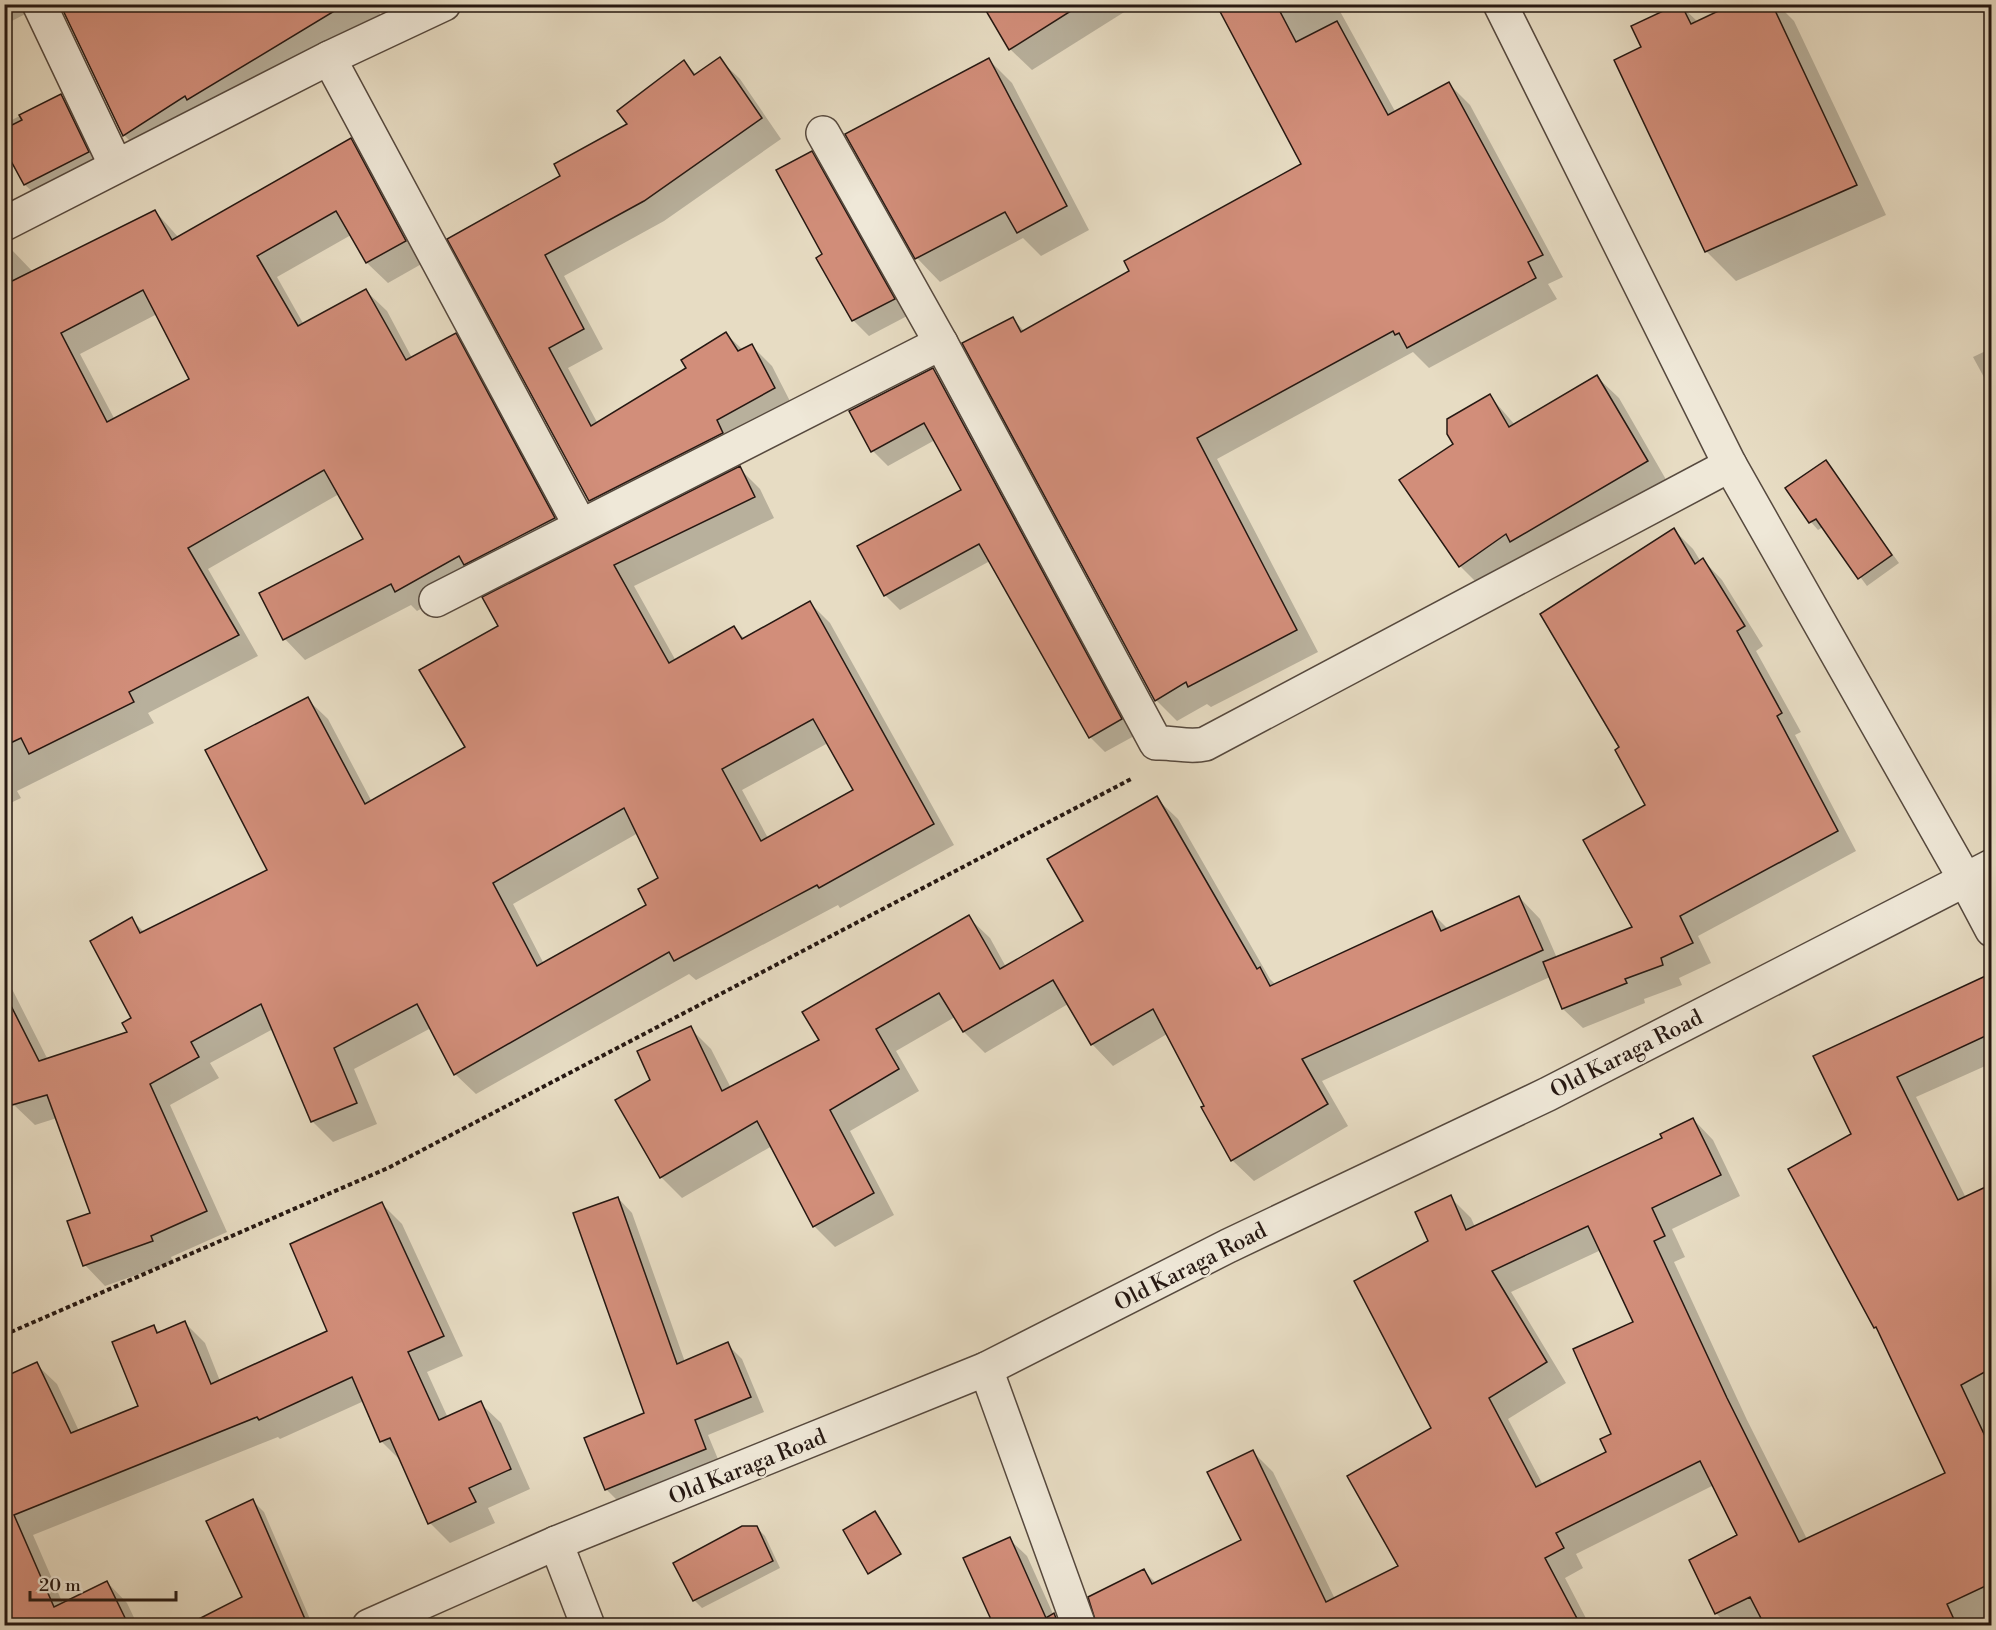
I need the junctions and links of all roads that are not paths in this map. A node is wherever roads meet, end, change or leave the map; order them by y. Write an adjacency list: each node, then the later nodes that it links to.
1 (39, 4): 6 (street)
2 (444, 4): 4 (street)
3 (1500, 4): 9 (street)
4 (329, 58): 6 (street); 10 (street)
5 (823, 133): 8 (street)
6 (116, 166): 7 (street)
7 (4, 224)
8 (941, 342): 9 (street); 10 (street)
9 (1730, 465): 12 (street)
10 (580, 525): 11 (street)
11 (436, 600)
12 (1979, 873): 13 (street); 14 (street, Old Karaga Road)
13 (1992, 930)
14 (987, 1369): 15 (street, Old Karaga Road); 18 (street)
15 (556, 1543): 16 (street, Old Karaga Road); 17 (street)
16 (369, 1626)
17 (588, 1626)
18 (1079, 1626)

